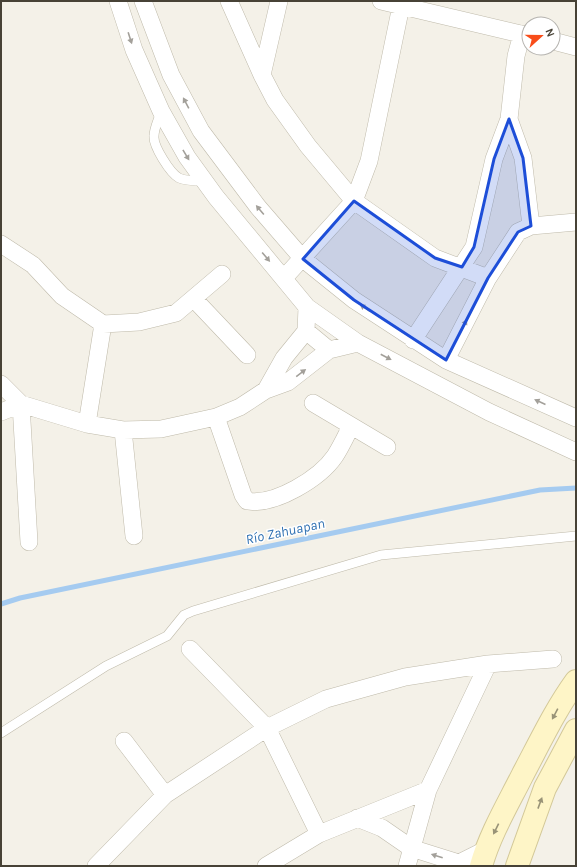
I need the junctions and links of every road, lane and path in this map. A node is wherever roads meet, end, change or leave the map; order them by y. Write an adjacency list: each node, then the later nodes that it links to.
1 (118, 1): 20 (street, one-way to 20)
2 (143, 1): 17 (street, one-way to 2)
3 (229, 1): 11 (street)
4 (279, 1): 11 (street)
5 (381, 1): 6 (street)
6 (401, 6): 7 (street); 13 (street)
7 (521, 34)
8 (561, 43): 10 (street)
9 (521, 46): 12 (street)
10 (576, 46)
11 (262, 75): 13 (street)
12 (509, 119): 15 (street); 18 (street)
13 (354, 201): 17 (street); 18 (street)
14 (576, 222): 15 (street)
15 (531, 226): 21 (street)
16 (1, 244): 24 (street)
17 (303, 259): 20 (street); 26 (street, one-way to 17)
18 (462, 267): 21 (street); 26 (street)
19 (222, 274): 22 (street)
20 (284, 278): 23 (street)
21 (488, 278): 30 (street, one-way to 21)
22 (194, 299): 24 (street); 29 (street)
23 (307, 307): 25 (street); 27 (street)
24 (103, 324): 38 (street)
25 (306, 331): 28 (street); 32 (street)
26 (413, 340): 30 (street)
27 (358, 343): 28 (street); 42 (street, one-way to 42)
28 (330, 350): 32 (street, one-way to 28)
29 (247, 355)
30 (446, 360): 37 (street, one-way to 30)
31 (1, 384): 34 (street)
32 (266, 390): 36 (street)
33 (312, 403): 39 (street)
34 (21, 404): 35 (street); 38 (street); 45 (street)
35 (1, 412)
36 (216, 417): 39 (street); 40 (street)
37 (576, 418)
38 (87, 424): 40 (street)
39 (351, 426): 41 (street)
40 (123, 430): 43 (street)
41 (387, 447)
42 (576, 452)
43 (134, 536)
44 (576, 536): 52 (lane)
45 (29, 542)
46 (190, 649): 50 (street)
47 (553, 659): 48 (street)
48 (488, 664): 50 (street); 54 (street)
49 (576, 681): 59 (street, one-way to 59)
50 (267, 728): 55 (street); 57 (street)
51 (576, 730): 64 (street, one-way to 51)
52 (1, 733)
53 (124, 741): 55 (street)
54 (428, 790): 56 (street); 58 (street)
55 (166, 795): 61 (street)
56 (357, 818): 57 (street); 58 (street)
57 (319, 834): 62 (street)
58 (411, 848): 60 (street, one-way to 58); 63 (street)
59 (483, 858): 60 (street)
60 (459, 865)
61 (96, 866)
62 (266, 866)
63 (406, 866)
64 (516, 866)

